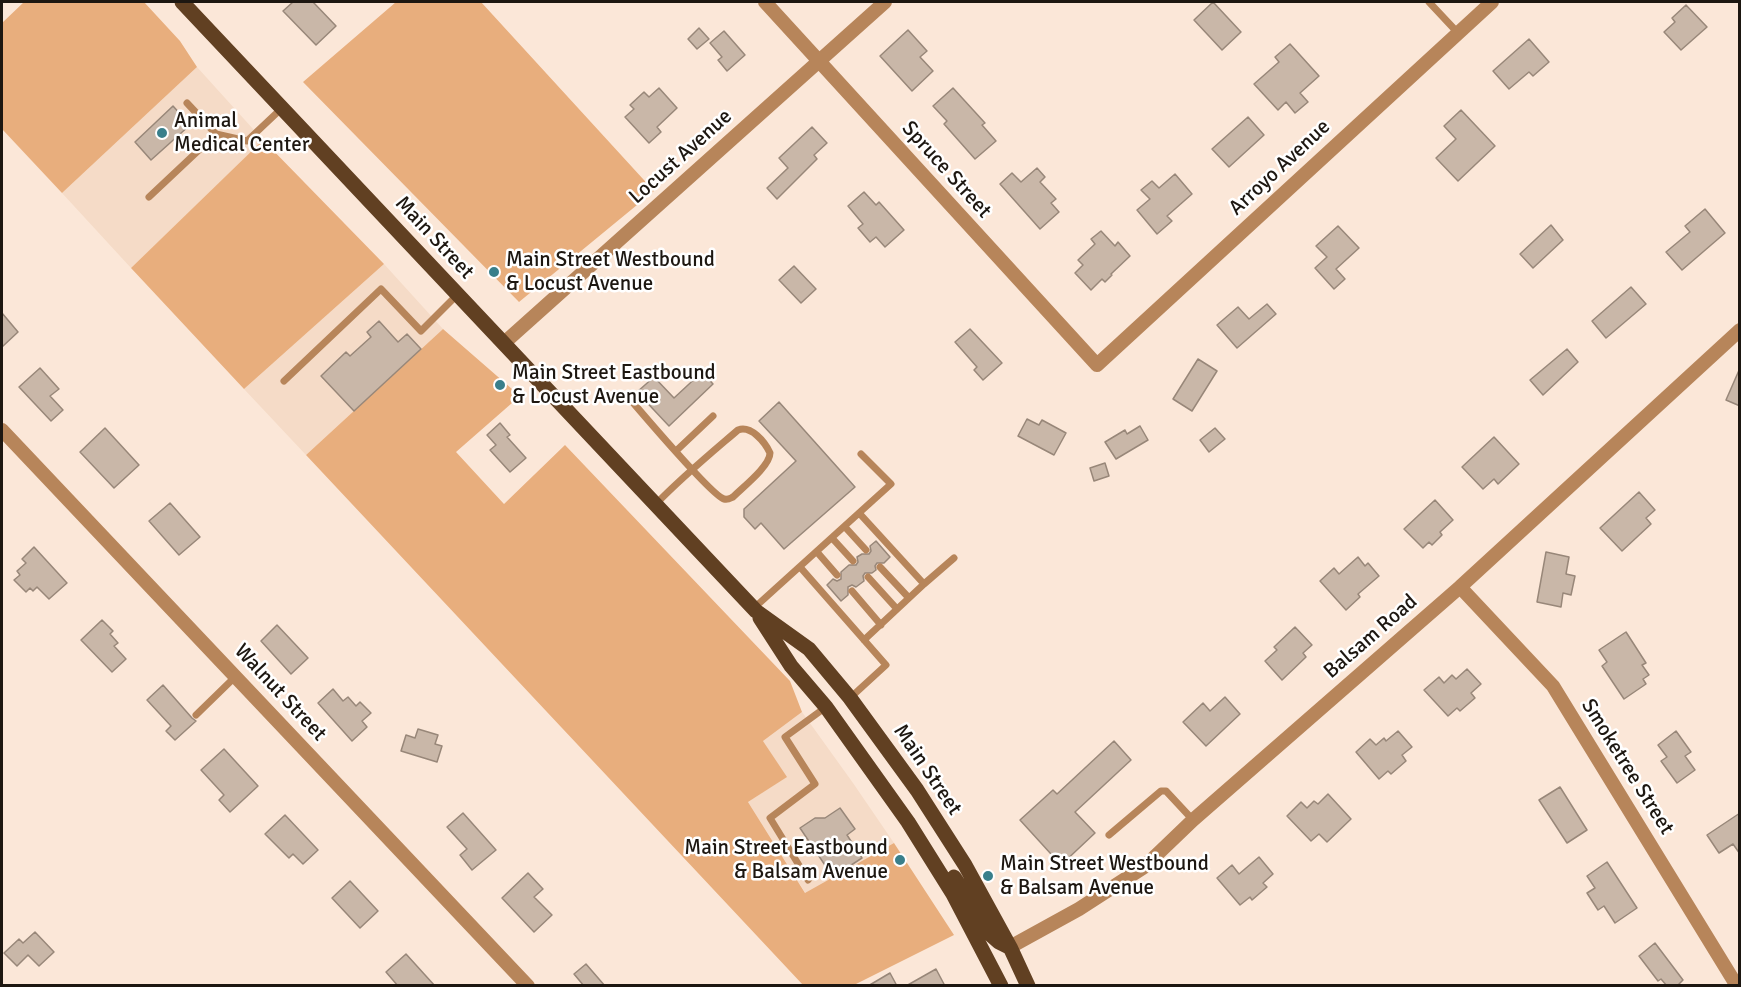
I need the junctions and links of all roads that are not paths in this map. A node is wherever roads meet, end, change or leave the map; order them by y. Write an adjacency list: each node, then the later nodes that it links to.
1 (182, 2): 9 (main road, Main Street)
2 (765, 2): 7 (street, Spruce Street)
3 (885, 2): 7 (street, Locust Avenue)
4 (1429, 2): 6 (lane)
5 (1492, 2): 6 (street, Arroyo Avenue)
6 (1458, 33): 15 (street, Arroyo Avenue)
7 (819, 62): 14 (street, Locust Avenue); 15 (street, Spruce Street)
8 (187, 103): 10 (lane)
9 (282, 108): 10 (lane); 12 (main road, Main Street)
10 (216, 134): 11 (lane)
11 (148, 197)
12 (458, 294): 14 (main road, Main Street); 16 (lane)
13 (1740, 330): 36 (street, Balsam Road)
14 (504, 343): 23 (main road, Main Street)
15 (1097, 365)
16 (284, 381)
17 (629, 398): 20 (lane)
18 (713, 416): 20 (lane)
19 (2, 430): 43 (street, Walnut Street)
20 (676, 450): 22 (lane)
21 (861, 453): 24 (lane)
22 (693, 469): 22 (lane); 23 (lane)
23 (656, 504): 39 (main road, Main Street)
24 (860, 514): 25 (lane); 35 (lane)
25 (845, 527): 26 (lane); 27 (lane)
26 (832, 538): 28 (lane); 30 (lane)
27 (866, 550)
28 (817, 552): 31 (lane); 33 (lane)
29 (954, 558): 35 (lane)
30 (853, 561)
31 (800, 567): 39 (lane); 42 (lane)
32 (880, 567): 38 (lane)
33 (837, 575)
34 (868, 578): 40 (lane)
35 (924, 584): 38 (lane)
36 (1460, 587): 47 (street, Balsam Road); 55 (street, Smoketree Street)
37 (852, 591): 41 (lane)
38 (909, 598): 40 (lane)
39 (754, 608): 44 (main road, Main Street); 45 (main road, Main Street)
40 (897, 609): 41 (lane)
41 (881, 625): 42 (lane)
42 (864, 640): 44 (lane)
43 (236, 677): 46 (lane); 52 (street, Walnut Street)
44 (850, 698): 51 (main road, Main Street)
45 (826, 707): 48 (main road, Main Street); 50 (lane)
46 (196, 715)
47 (1193, 820): 49 (lane); 51 (street, Balsam Road)
48 (908, 822): 51 (main road); 53 (main road, Main Street)
49 (1108, 835)
50 (808, 880)
51 (1010, 947): 54 (main road, Main Street)
52 (528, 986)
53 (1001, 986)
54 (1028, 986)
55 (1737, 986)

